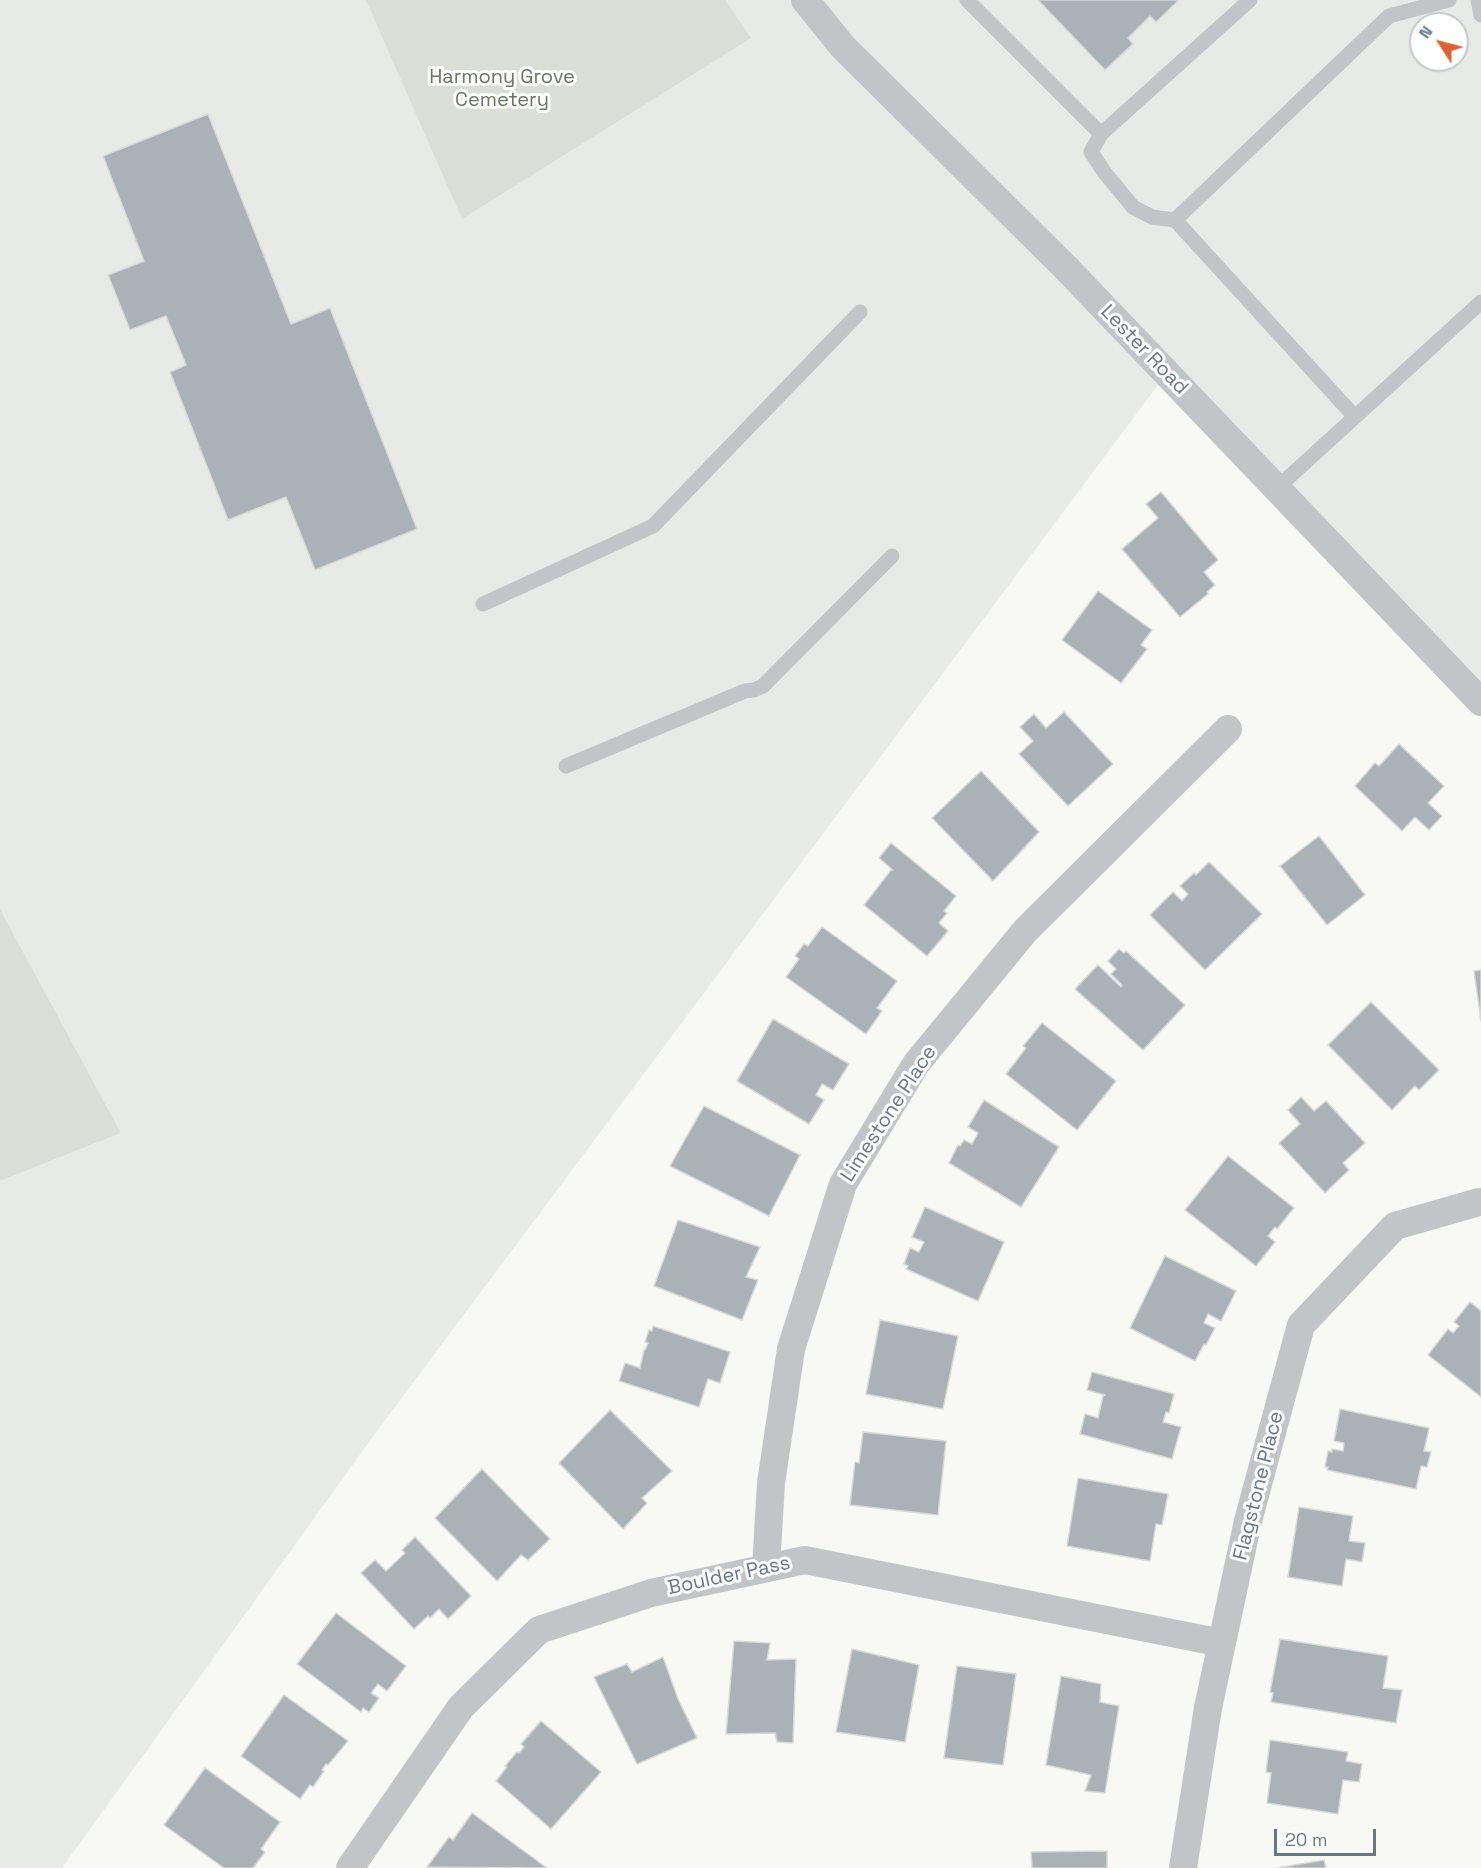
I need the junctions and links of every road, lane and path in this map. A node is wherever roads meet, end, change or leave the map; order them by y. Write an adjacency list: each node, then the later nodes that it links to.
1 (805, 0): 12 (street, Lester Road)
2 (967, 0): 7 (lane)
3 (1250, 0): 7 (lane)
4 (1449, 0): 8 (lane)
5 (1478, 0): 6 (lane)
6 (1481, 15)
7 (1101, 134): 8 (lane)
8 (1175, 220): 11 (lane)
9 (1481, 302): 11 (lane)
10 (860, 312): 14 (lane)
11 (1355, 417): 12 (lane)
12 (1276, 488): 15 (street, Lester Road)
13 (892, 556): 17 (lane)
14 (483, 604)
15 (1481, 702)
16 (1228, 729): 19 (street, Limestone Place)
17 (566, 766)
18 (1479, 1202): 20 (street, Flagstone Place)
19 (766, 1568): 20 (street, Boulder Pass); 21 (street, Boulder Pass)
20 (1221, 1643): 22 (street, Flagstone Place)
21 (350, 1868)
22 (1183, 1868)

